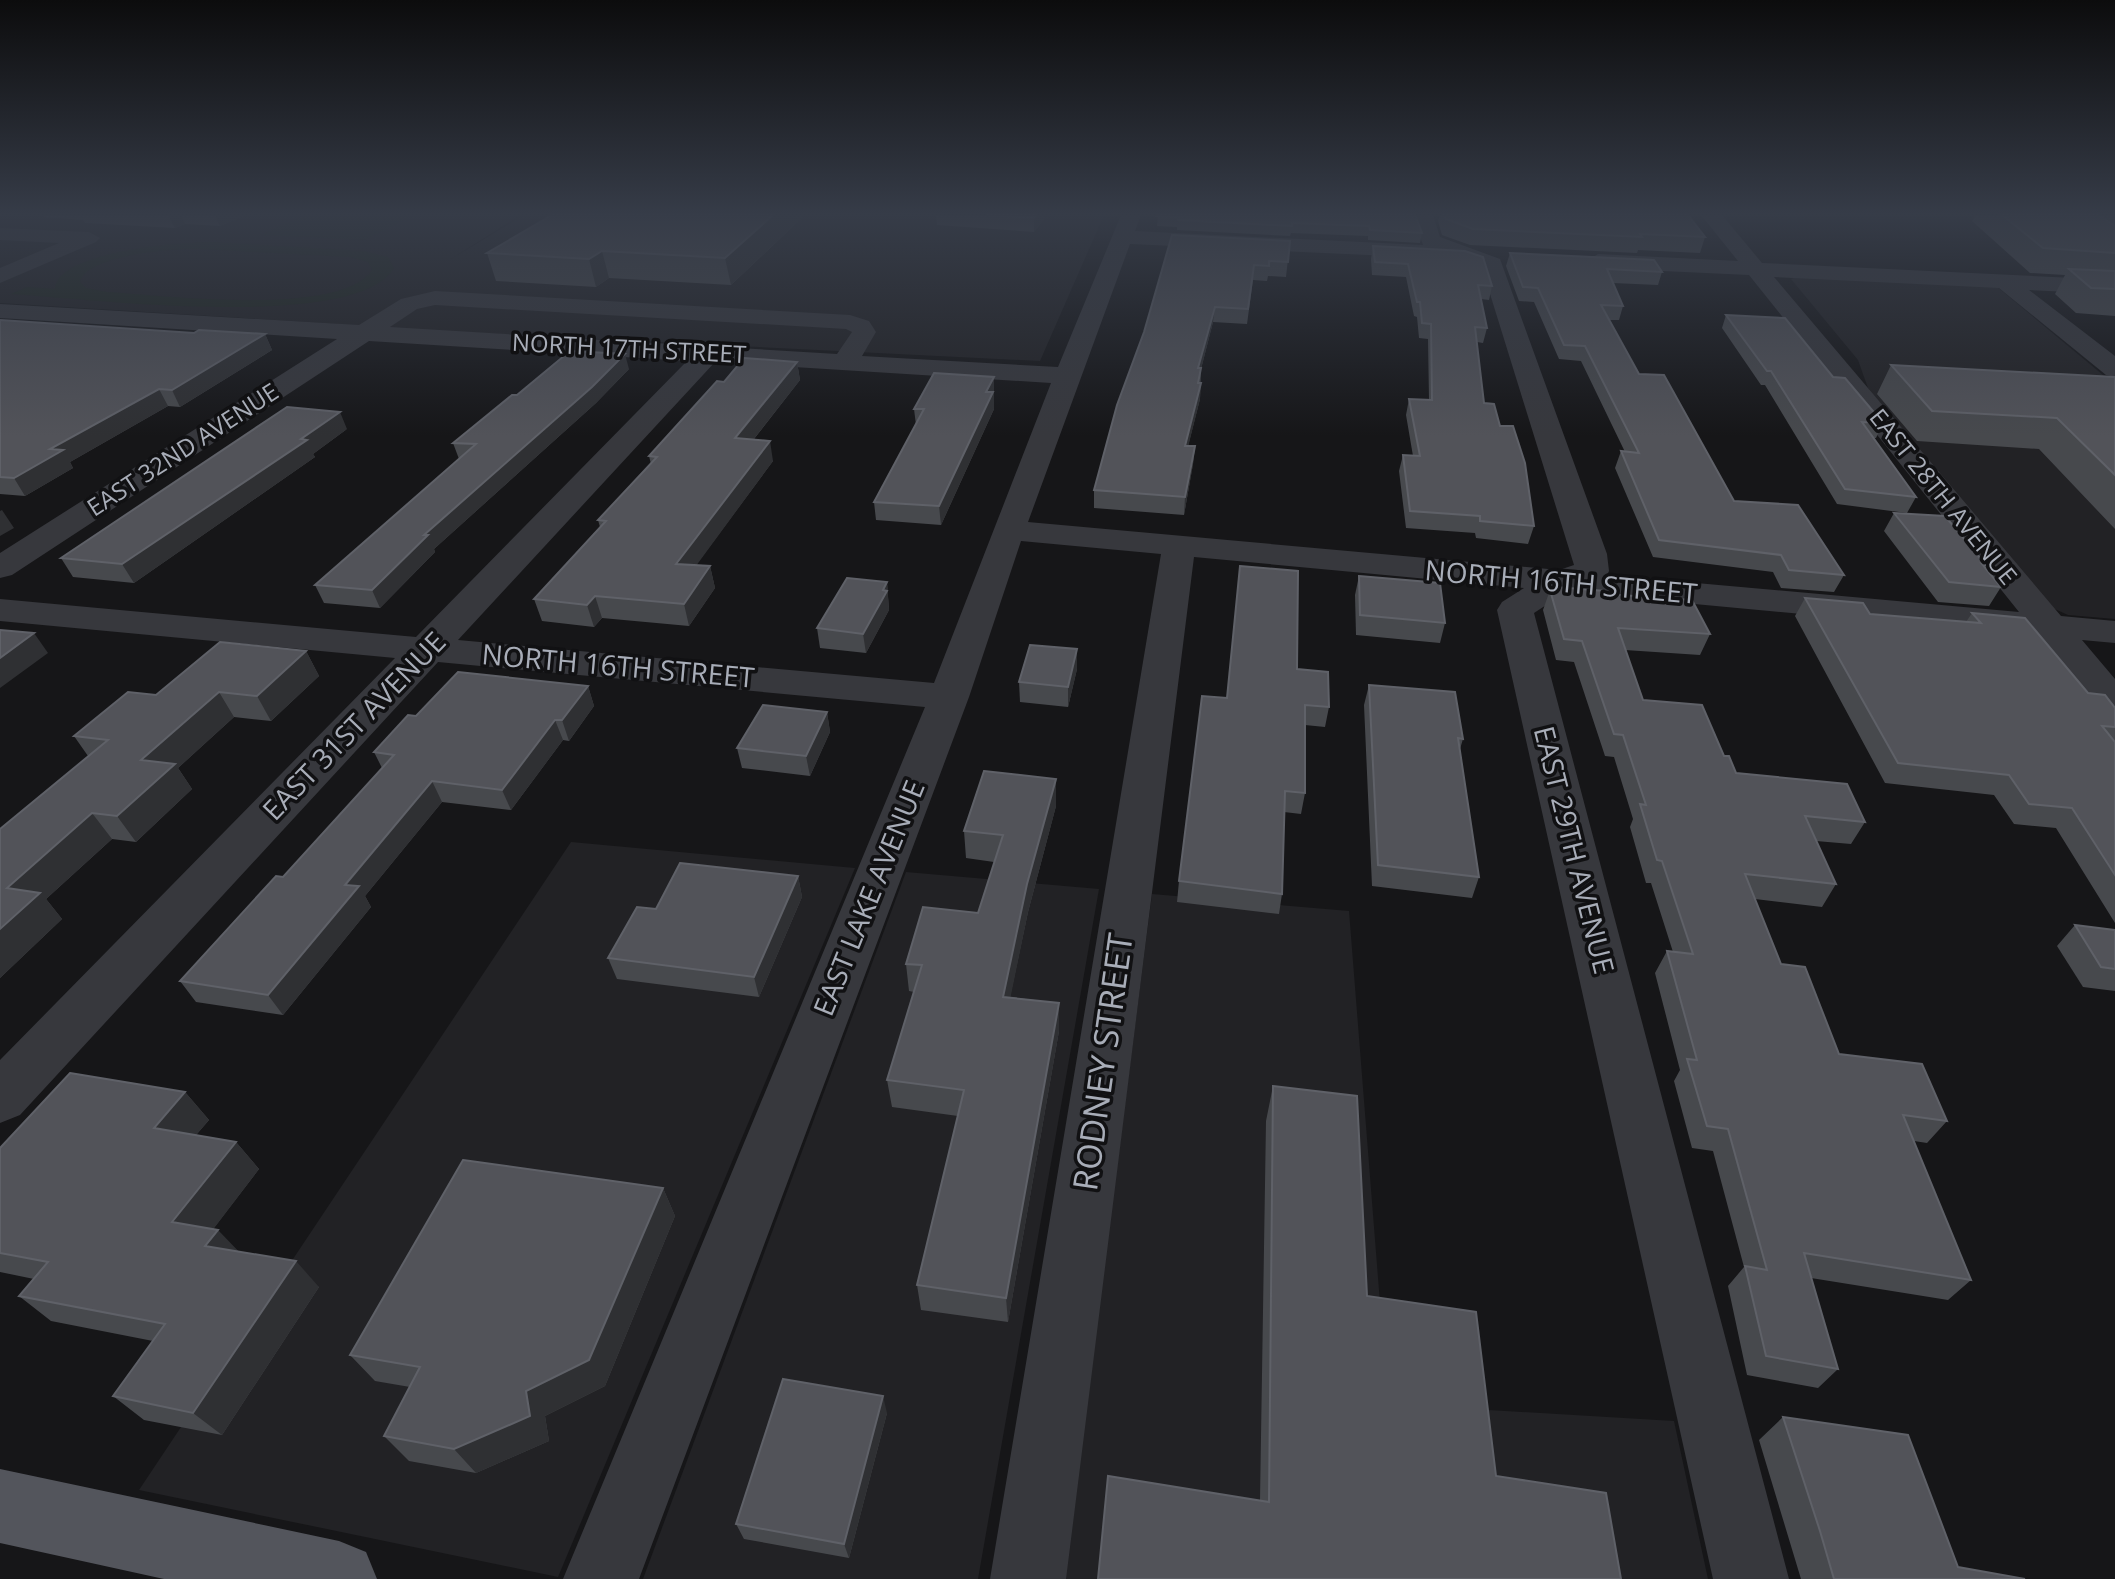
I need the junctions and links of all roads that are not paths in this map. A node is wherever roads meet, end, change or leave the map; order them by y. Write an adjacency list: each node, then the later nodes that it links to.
1 (1102, 289): 12 (street, EAST LAKE AVENUE)
2 (1500, 289): 16 (street, EAST 29TH AVENUE)
3 (1771, 289): 18 (street, EAST 28TH AVENUE)
4 (2014, 289): 11 (street)
5 (0, 311): 6 (street, NORTH 17TH STREET)
6 (48, 314): 7 (street, NORTH 17TH STREET); 8 (street)
7 (367, 333): 9 (street, NORTH 17TH STREET); 10 (street, EAST 32ND AVENUE); 15 (street, EAST 32ND AVENUE)
8 (0, 336)
9 (708, 354): 10 (street, NORTH 17TH STREET); 20 (street, EAST 31ST AVENUE)
10 (845, 362): 12 (street, NORTH 17TH STREET)
11 (2115, 369)
12 (1067, 376): 13 (street, EAST LAKE AVENUE)
13 (1008, 530): 14 (street, NORTH 16TH STREET); 21 (street, EAST LAKE AVENUE)
14 (1179, 545): 16 (street, NORTH 16TH STREET); 27 (street, RODNEY STREET)
15 (0, 568)
16 (1557, 582): 18 (street, NORTH 16TH STREET); 28 (street, EAST 29TH AVENUE)
17 (0, 610): 20 (street, NORTH 16TH STREET)
18 (2050, 627): 19 (street, NORTH 16TH STREET); 22 (street, EAST 28TH AVENUE)
19 (2115, 632)
20 (427, 648): 21 (street, NORTH 16TH STREET); 23 (street, EAST 31ST AVENUE)
21 (949, 697): 26 (street, EAST LAKE AVENUE)
22 (2115, 705)
23 (0, 1098)
24 (0, 1506): 25 (main road)
25 (339, 1579)
26 (601, 1579)
27 (1028, 1579)
28 (1751, 1579)

